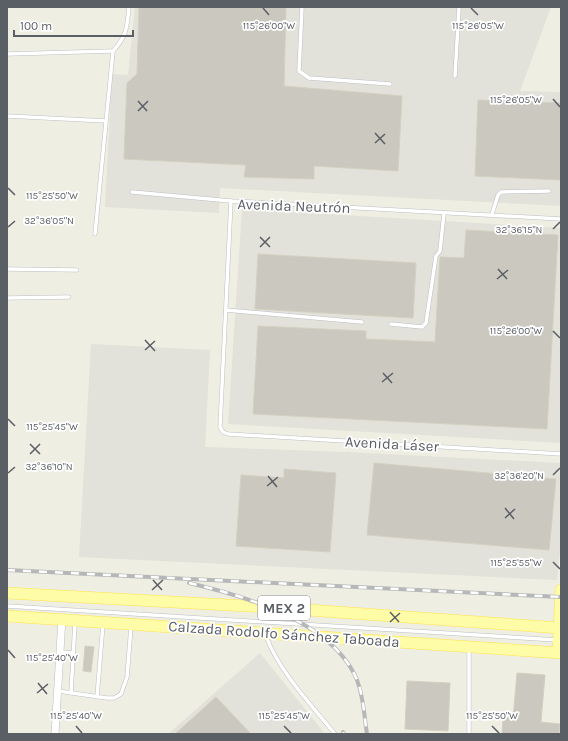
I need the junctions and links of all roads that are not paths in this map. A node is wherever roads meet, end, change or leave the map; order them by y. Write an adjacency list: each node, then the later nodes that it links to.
1 (129, 7): 4 (lane)
2 (302, 7): 7 (lane)
3 (459, 7): 6 (lane)
4 (113, 52): 5 (lane); 9 (lane)
5 (7, 54)
6 (456, 76)
7 (390, 84)
8 (7, 116): 9 (lane)
9 (106, 121): 16 (lane)
10 (549, 191): 14 (lane)
11 (132, 192): 12 (lane)
12 (231, 201): 13 (lane, Avenida Neutrón); 21 (lane, Avenida Neutrón)
13 (444, 213): 14 (lane, Avenida Neutrón); 23 (lane)
14 (492, 214): 15 (lane, Avenida Neutrón)
15 (561, 219)
16 (95, 234)
17 (7, 269): 18 (lane)
18 (77, 270)
19 (69, 297): 20 (lane)
20 (7, 298)
21 (226, 310): 22 (lane); 24 (lane, Avenida Neutrón)
22 (362, 322)
23 (392, 324)
24 (223, 432): 25 (lane, Avenida Láser)
25 (561, 454)
26 (561, 590): 34 (main road, MEX 2)
27 (7, 593): 34 (main road, Calzada Rodolfo Sánchez Taboada / MEX 2)
28 (7, 606): 36 (lane)
29 (7, 616): 30 (main road, Calzada Rodolfo Sánchez Taboada / MEX 2)
30 (62, 618): 31 (main road, Calzada Rodolfo Sánchez Taboada / MEX 2); 38 (street)
31 (75, 620): 32 (main road, Calzada Rodolfo Sánchez Taboada / MEX 2); 39 (lane)
32 (103, 622): 33 (main road, Calzada Rodolfo Sánchez Taboada / MEX 2); 43 (lane)
33 (132, 624): 35 (main road, Calzada Rodolfo Sánchez Taboada / MEX 2); 43 (lane)
34 (560, 628): 36 (main road, MEX 2)
35 (265, 633): 37 (main road, Calzada Rodolfo Sánchez Taboada / MEX 2); 45 (lane)
36 (560, 640): 40 (main road, MEX 2)
37 (469, 647): 40 (main road, Calzada Rodolfo Sánchez Taboada / MEX 2); 46 (lane)
38 (60, 652): 39 (lane); 41 (street)
39 (73, 653): 42 (lane)
40 (559, 653)
41 (57, 691): 42 (lane); 44 (street)
42 (71, 693): 43 (lane)
43 (97, 697)
44 (55, 734)
45 (335, 734)
46 (469, 734)

